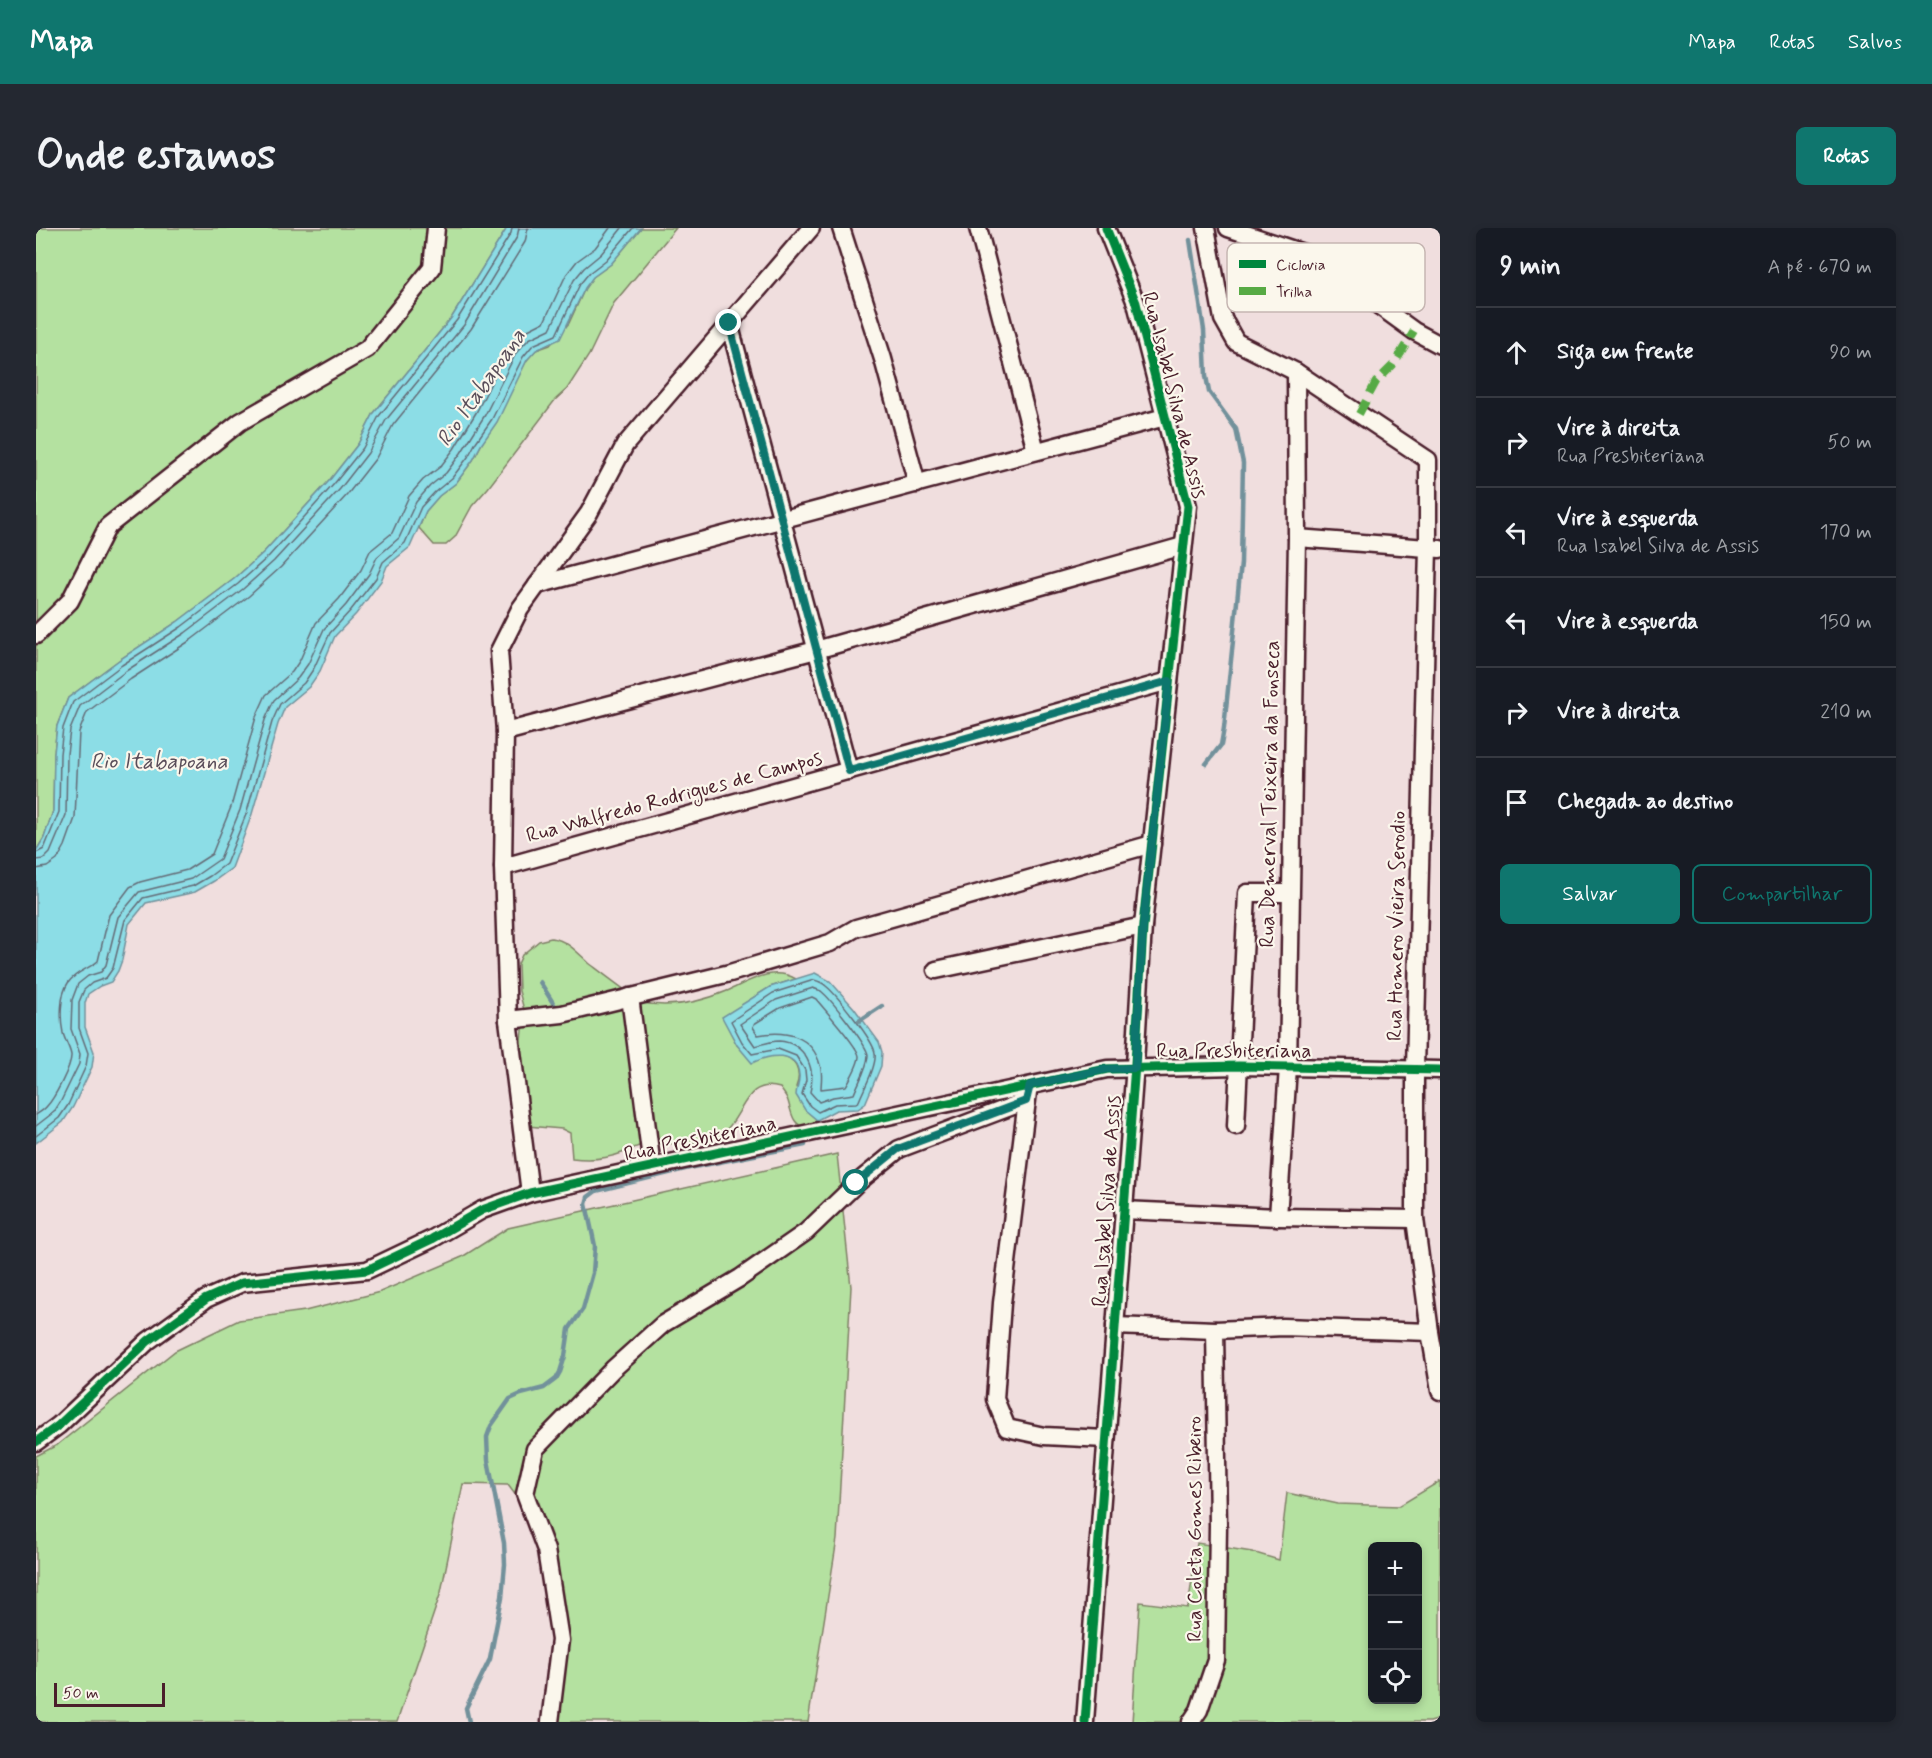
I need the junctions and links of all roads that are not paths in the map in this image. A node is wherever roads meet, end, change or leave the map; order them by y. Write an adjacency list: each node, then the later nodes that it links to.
1 (436, 228): 21 (street)
2 (811, 228): 10 (street)
3 (841, 228): 15 (street)
4 (978, 228): 14 (street)
5 (1106, 228): 13 (street, Rua Isabel Silva de Assis)
6 (1206, 228): 12 (street)
7 (1228, 228): 8 (street)
8 (1273, 243)
9 (1388, 312): 11 (street)
10 (729, 323): 16 (street); 20 (street)
11 (1440, 345)
12 (1296, 372): 17 (street, Rua Demerval Teixeira da Fonseca); 19 (street, Rua Homero Vieira Serodio)
13 (1165, 417): 14 (street); 18 (street, Rua Isabel Silva de Assis)
14 (1036, 451): 15 (street)
15 (917, 484): 16 (street)
16 (782, 520): 20 (street); 22 (street)
17 (1297, 538): 19 (street); 28 (street, Rua Demerval Teixeira da Fonseca)
18 (1183, 546): 22 (street); 23 (street, Rua Isabel Silva de Assis)
19 (1434, 548): 36 (street, Rua Homero Vieira Serodio)
20 (537, 585): 24 (street)
21 (36, 635)
22 (816, 650): 24 (street); 25 (street)
23 (1169, 681): 25 (street, Rua Walfredo Rodrigues de Campos); 26 (street, Rua Isabel Silva de Assis)
24 (505, 732): 27 (street)
25 (849, 771): 27 (street, Rua Walfredo Rodrigues de Campos)
26 (1152, 844): 29 (street, Rua Isabel Silva de Assis); 31 (street)
27 (502, 867): 32 (street)
28 (1290, 893): 33 (street); 34 (street, Rua Demerval Teixeira da Fonseca)
29 (1143, 926): 30 (street); 35 (street, Rua Isabel Silva de Assis)
30 (936, 970)
31 (630, 997): 32 (street); 40 (street)
32 (508, 1020): 41 (street)
33 (1239, 1066): 34 (street, Rua Presbiteriana); 35 (street, Rua Presbiteriana); 39 (street)
34 (1288, 1067): 36 (street, Rua Presbiteriana); 43 (street, Rua Demerval Teixeira da Fonseca)
35 (1135, 1068): 38 (street, Rua Presbiteriana); 42 (street, Rua Isabel Silva de Assis)
36 (1414, 1069): 37 (street, Rua Presbiteriana); 44 (street, Rua Homero Vieira Serodio)
37 (1440, 1070)
38 (1028, 1093): 40 (street, Rua Presbiteriana); 49 (street); 51 (street)
39 (1236, 1126)
40 (652, 1167): 41 (street, Rua Presbiteriana)
41 (530, 1193): 50 (street, Rua Presbiteriana)
42 (1123, 1210): 43 (street); 45 (street, Rua Isabel Silva de Assis)
43 (1278, 1217): 44 (street)
44 (1415, 1219): 47 (street, Rua Homero Vieira Serodio)
45 (1115, 1326): 46 (street); 49 (street, Rua Isabel Silva de Assis)
46 (1215, 1330): 47 (street); 53 (street, Rua Coleta Gomes Ribeiro)
47 (1430, 1332): 48 (street, Rua Homero Vieira Serodio)
48 (1440, 1390)
49 (1106, 1439): 52 (street, Rua Isabel Silva de Assis)
50 (36, 1442)
51 (550, 1722)
52 (1085, 1722)
53 (1191, 1722)

